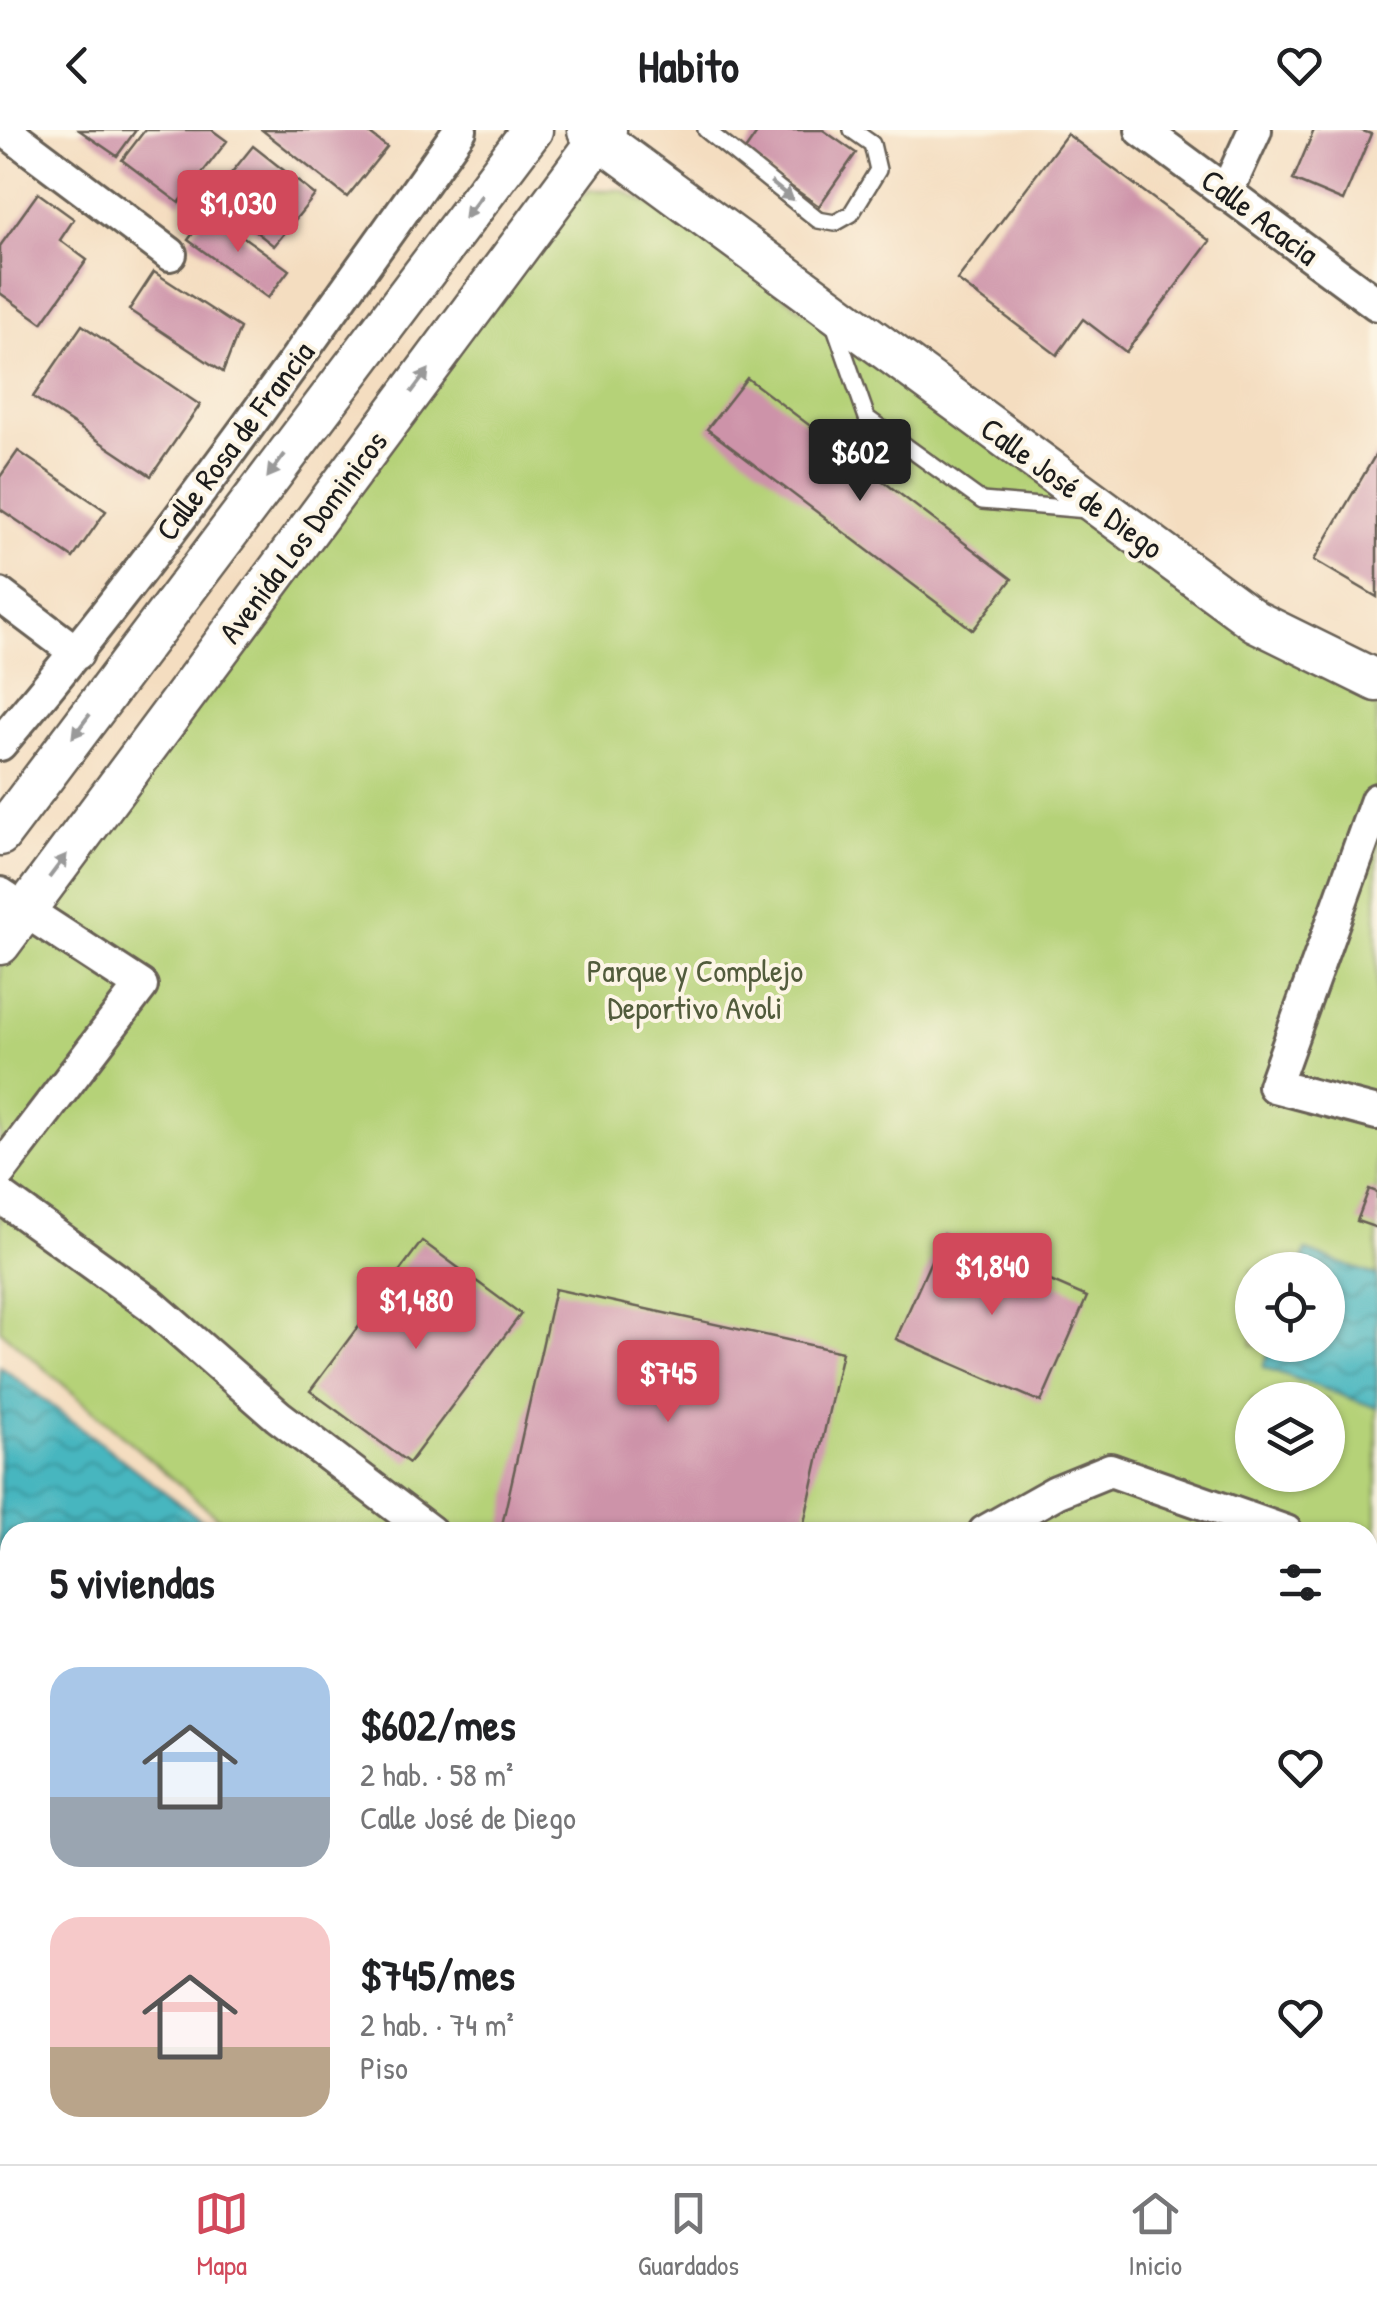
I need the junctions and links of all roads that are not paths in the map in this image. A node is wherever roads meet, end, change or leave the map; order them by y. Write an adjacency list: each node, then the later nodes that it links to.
1 (5, 130): 10 (street)
2 (460, 130): 15 (street, Calle Rosa de Francia)
3 (532, 130): 19 (street, Avenida Los Dominicos, one-way to 19)
4 (706, 130): 5 (lane, one-way to 5)
5 (852, 130)
6 (1142, 130): 9 (street, Calle Acacia)
7 (1254, 130): 9 (street)
8 (598, 133): 12 (street, Calle José de Diego); 20 (street, Avenida Los Dominicos, one-way to 8)
9 (1226, 193): 11 (street, Calle Acacia)
10 (170, 254)
11 (1377, 304)
12 (828, 306): 13 (street, Calle José de Diego); 13 (lane)
13 (1101, 511): 16 (street, Calle José de Diego)
14 (0, 595): 15 (street)
15 (77, 653): 17 (street, Calle Rosa de Francia)
16 (1377, 681)
17 (0, 744)
18 (1377, 800): 22 (street)
19 (0, 835)
20 (13, 902): 21 (street, Avenida Los Dominicos); 23 (street)
21 (0, 944)
22 (1377, 1113)
23 (0, 1171)
24 (0, 1196): 25 (street)
25 (417, 1522)
26 (1003, 1522): 27 (street)
27 (1258, 1522)

